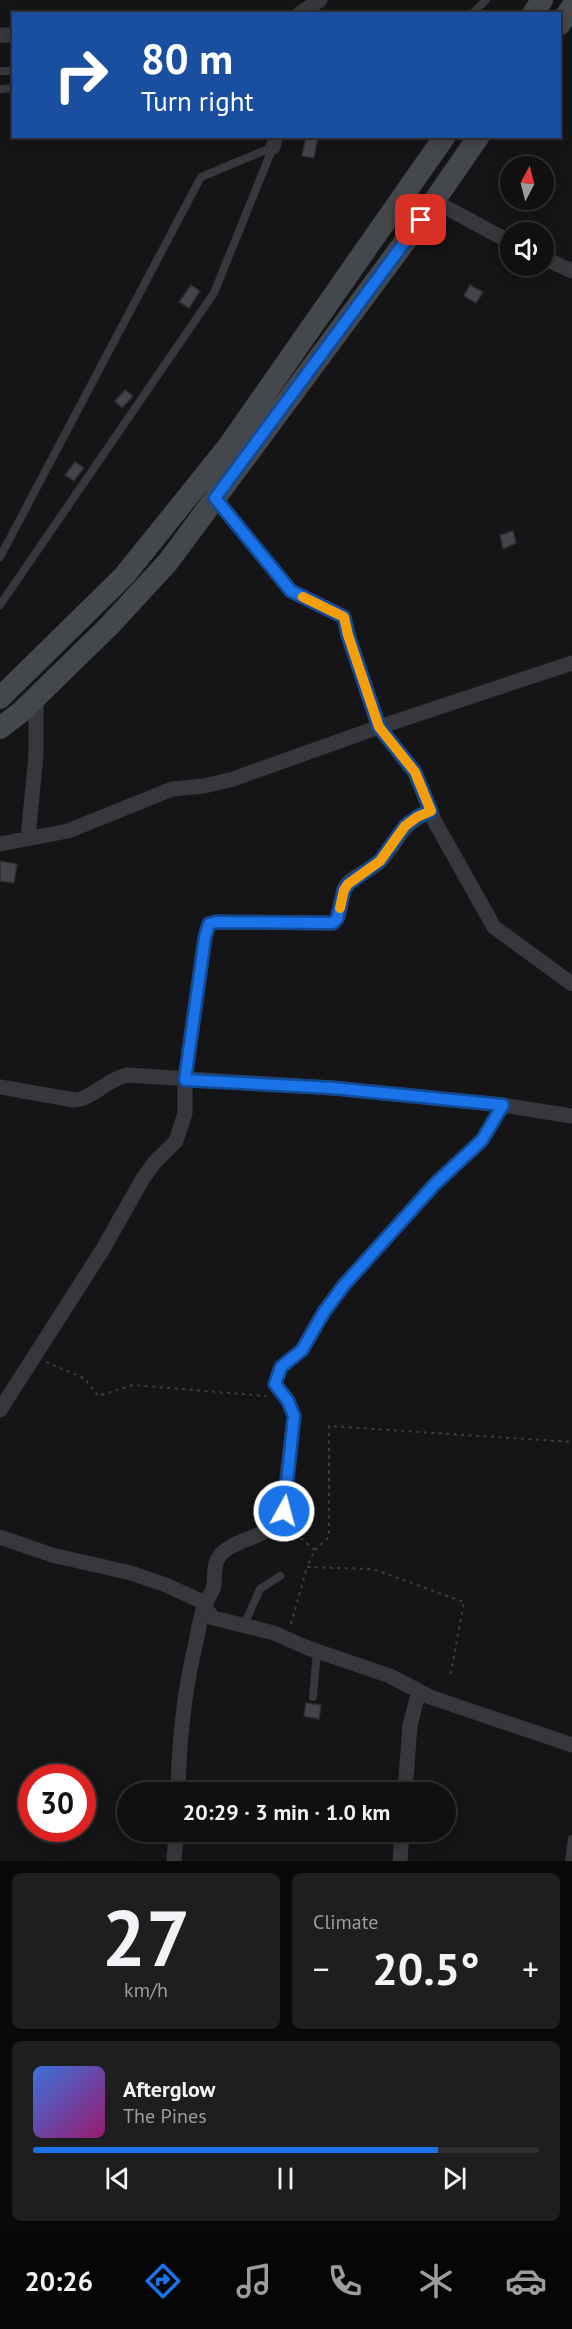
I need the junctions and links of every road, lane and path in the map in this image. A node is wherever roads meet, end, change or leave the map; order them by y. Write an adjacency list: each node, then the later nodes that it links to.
1 (320, 0): 3 (street)
2 (486, 0): 4 (lane)
3 (302, 12)
4 (474, 12)
5 (444, 138): 9 (main road)
6 (478, 138): 8 (main road)
7 (275, 142): 15 (lane); 16 (lane)
8 (434, 201): 10 (main road); 11 (street)
9 (398, 204): 10 (main road); 19 (main road)
10 (421, 220): 14 (main road)
11 (500, 237)
12 (554, 263): 13 (street)
13 (572, 272)
14 (215, 498): 18 (main road); 20 (street)
15 (0, 557)
16 (0, 605)
17 (572, 663): 20 (street)
18 (36, 697): 21 (main road); 23 (street)
19 (0, 698)
20 (379, 727): 22 (street); 23 (street)
21 (0, 728)
22 (431, 811): 25 (street); 26 (street)
23 (28, 838): 24 (street)
24 (0, 844)
25 (572, 984)
26 (185, 1080): 27 (street); 28 (street); 30 (street)
27 (0, 1088)
28 (503, 1105): 29 (street); 31 (street)
29 (572, 1116)
30 (33, 1357): 31 (path); 32 (street)
31 (284, 1397): 34 (street)
32 (0, 1410)
33 (572, 1442): 36 (path)
34 (279, 1522): 36 (path); 39 (street)
35 (0, 1537): 39 (street)
36 (315, 1550): 37 (path)
37 (307, 1567): 41 (path); 43 (path)
38 (280, 1576): 40 (lane)
39 (205, 1605): 40 (street); 47 (street)
40 (244, 1625): 41 (street)
41 (288, 1639): 42 (street)
42 (318, 1651): 44 (street); 45 (lane)
43 (450, 1677)
44 (419, 1691): 46 (street); 48 (street)
45 (313, 1697)
46 (572, 1745)
47 (178, 1782)
48 (406, 1782)
49 (572, 1839): 54 (lane)
50 (175, 1842): 52 (street)
51 (401, 1842): 53 (street)
52 (174, 1861)
53 (400, 1861)
54 (569, 1861)

